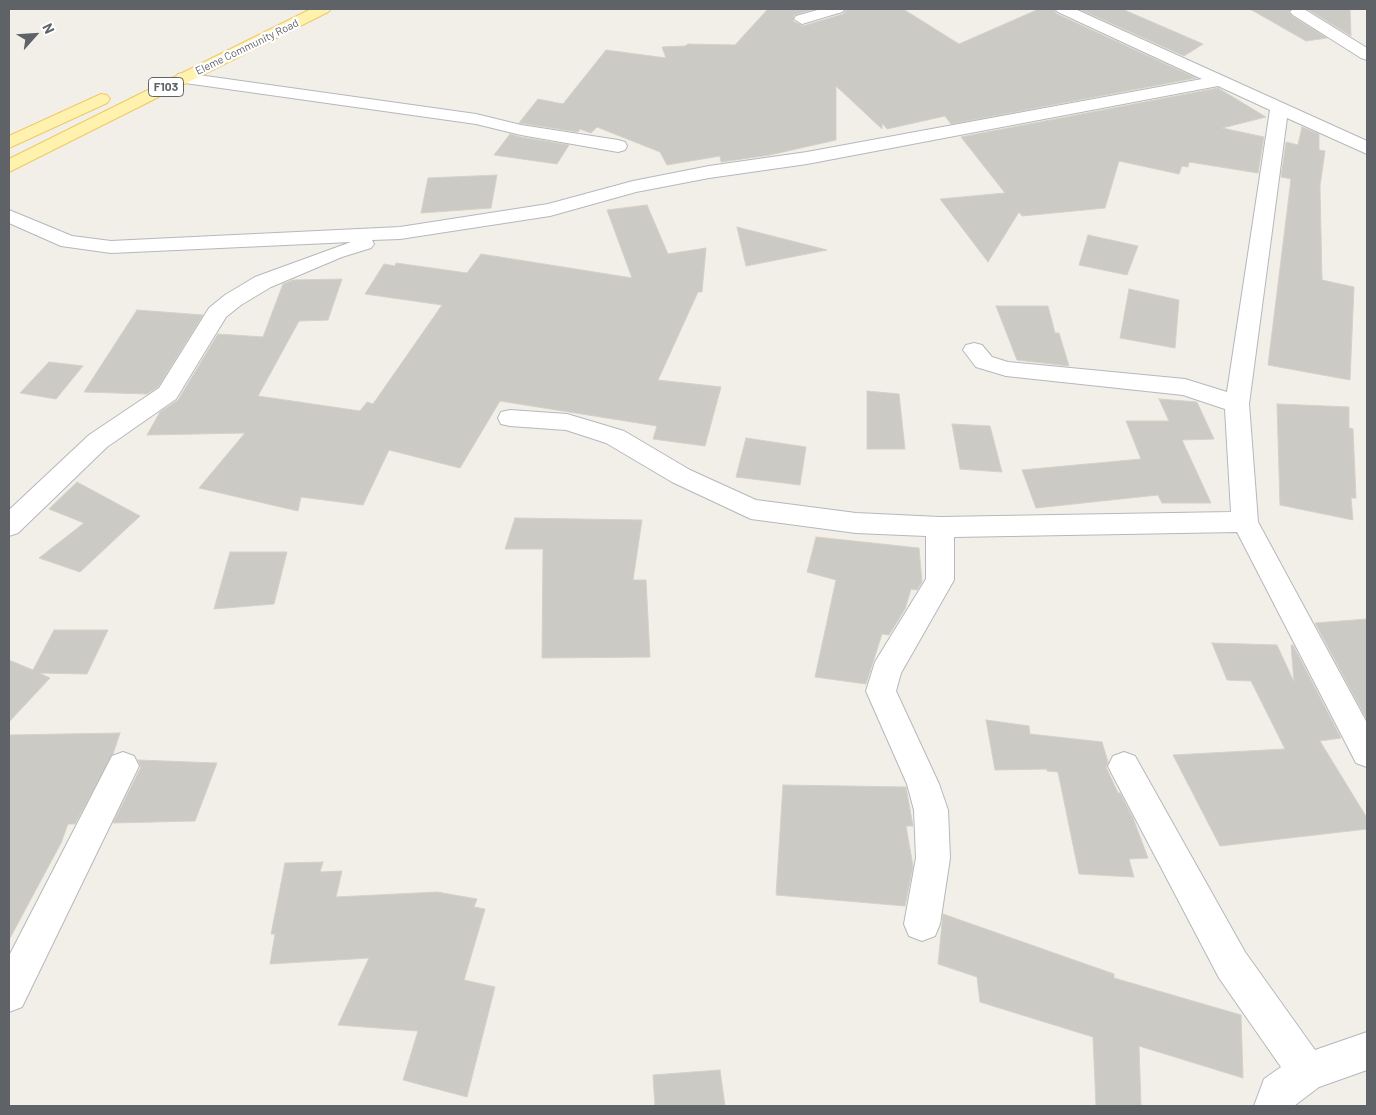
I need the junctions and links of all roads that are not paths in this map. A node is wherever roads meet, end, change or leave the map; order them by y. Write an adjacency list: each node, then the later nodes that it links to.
1 (287, 9): 6 (main road, Eleme Community Road)
2 (323, 9): 9 (main road, Eleme Community Road / F103)
3 (837, 9): 7 (street)
4 (1063, 9): 10 (street)
5 (1298, 12): 8 (street)
6 (270, 17)
7 (802, 19)
8 (1364, 50)
9 (184, 78): 14 (street); 16 (main road, Eleme Community Road / F103)
10 (1218, 81): 12 (street); 18 (street)
11 (114, 92): 13 (main road)
12 (1279, 108): 15 (street); 20 (street)
13 (9, 143)
14 (618, 146)
15 (1367, 148)
16 (9, 166)
17 (9, 216): 18 (street)
18 (400, 233): 23 (street)
19 (974, 350): 20 (street)
20 (1238, 404): 22 (street)
21 (510, 418): 24 (street)
22 (1245, 522): 24 (street); 25 (street)
23 (9, 526)
24 (940, 527): 28 (street)
25 (1367, 753)
26 (123, 766): 29 (street)
27 (1124, 766): 31 (street)
28 (922, 924)
29 (9, 994)
30 (1367, 1051): 31 (street)
31 (1307, 1072): 32 (street)
32 (1274, 1106)

